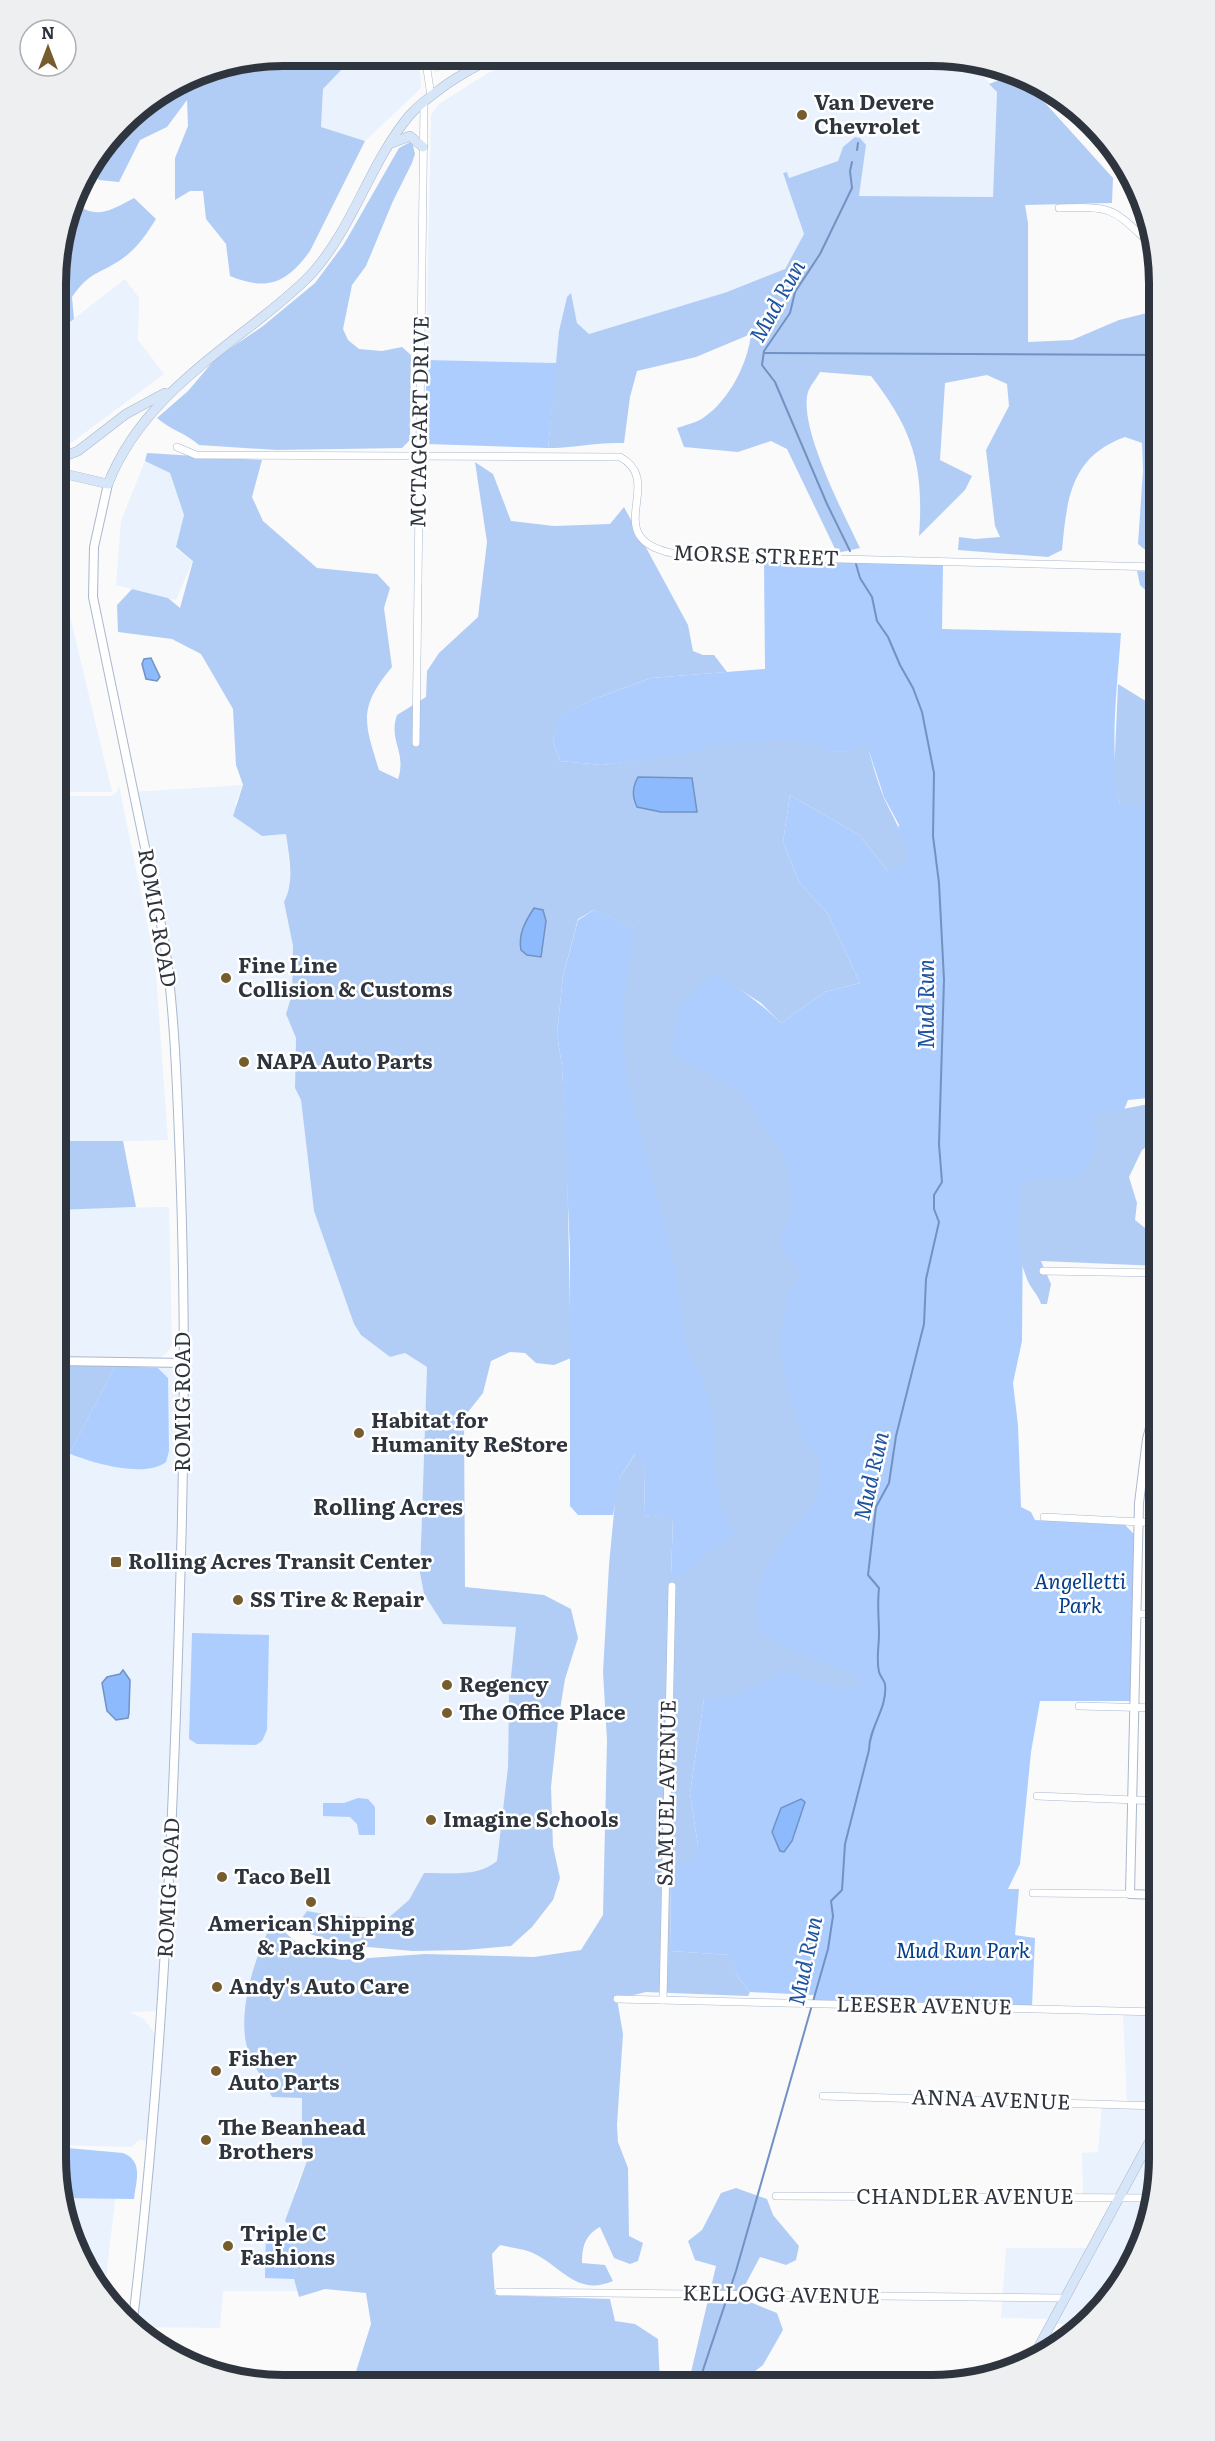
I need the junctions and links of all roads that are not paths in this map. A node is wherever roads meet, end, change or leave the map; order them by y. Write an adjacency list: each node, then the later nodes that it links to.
1 (425, 66): 3 (street, MCTAGGART DRIVE)
2 (479, 66): 3 (main road)
3 (427, 99): 4 (main road); 5 (street, MCTAGGART DRIVE)
4 (387, 146): 5 (main road); 8 (main road)
5 (423, 147): 10 (street, MCTAGGART DRIVE)
6 (1059, 208): 7 (street)
7 (1145, 238)
8 (173, 389): 11 (main road); 13 (main road)
9 (177, 447): 10 (street, MORSE STREET)
10 (420, 455): 14 (street, MORSE STREET); 15 (street, MCTAGGART DRIVE)
11 (66, 456)
12 (66, 474): 13 (main road)
13 (108, 484): 19 (street, ROMIG ROAD)
14 (1149, 567)
15 (416, 743)
16 (1042, 1271): 17 (street)
17 (1149, 1273)
18 (66, 1361): 19 (street)
19 (184, 1363): 47 (street, ROMIG ROAD)
20 (1149, 1433): 22 (street)
21 (1044, 1517): 22 (street)
22 (1138, 1523): 23 (street); 25 (street)
23 (1149, 1523)
24 (672, 1586): 37 (street, SAMUEL AVENUE)
25 (1137, 1614): 26 (street); 28 (street)
26 (1149, 1614)
27 (1080, 1706): 28 (street)
28 (1133, 1706): 29 (street); 31 (street)
29 (1149, 1707)
30 (1037, 1796): 31 (street)
31 (1132, 1800): 32 (street); 34 (street)
32 (1149, 1801)
33 (1033, 1893): 34 (street)
34 (1130, 1894): 35 (street)
35 (1149, 1895)
36 (617, 1999): 37 (street, LEESER AVENUE)
37 (663, 2000): 38 (street, LEESER AVENUE)
38 (1149, 2012)
39 (823, 2096): 40 (street, ANNA AVENUE)
40 (1149, 2106)
41 (1149, 2142): 43 (main road)
42 (776, 2196): 43 (street, CHANDLER AVENUE)
43 (1119, 2198): 44 (street, CHANDLER AVENUE); 46 (main road)
44 (1145, 2198)
45 (499, 2292): 46 (street, KELLOGG AVENUE)
46 (1064, 2298): 48 (main road)
47 (133, 2315)
48 (1038, 2348)

